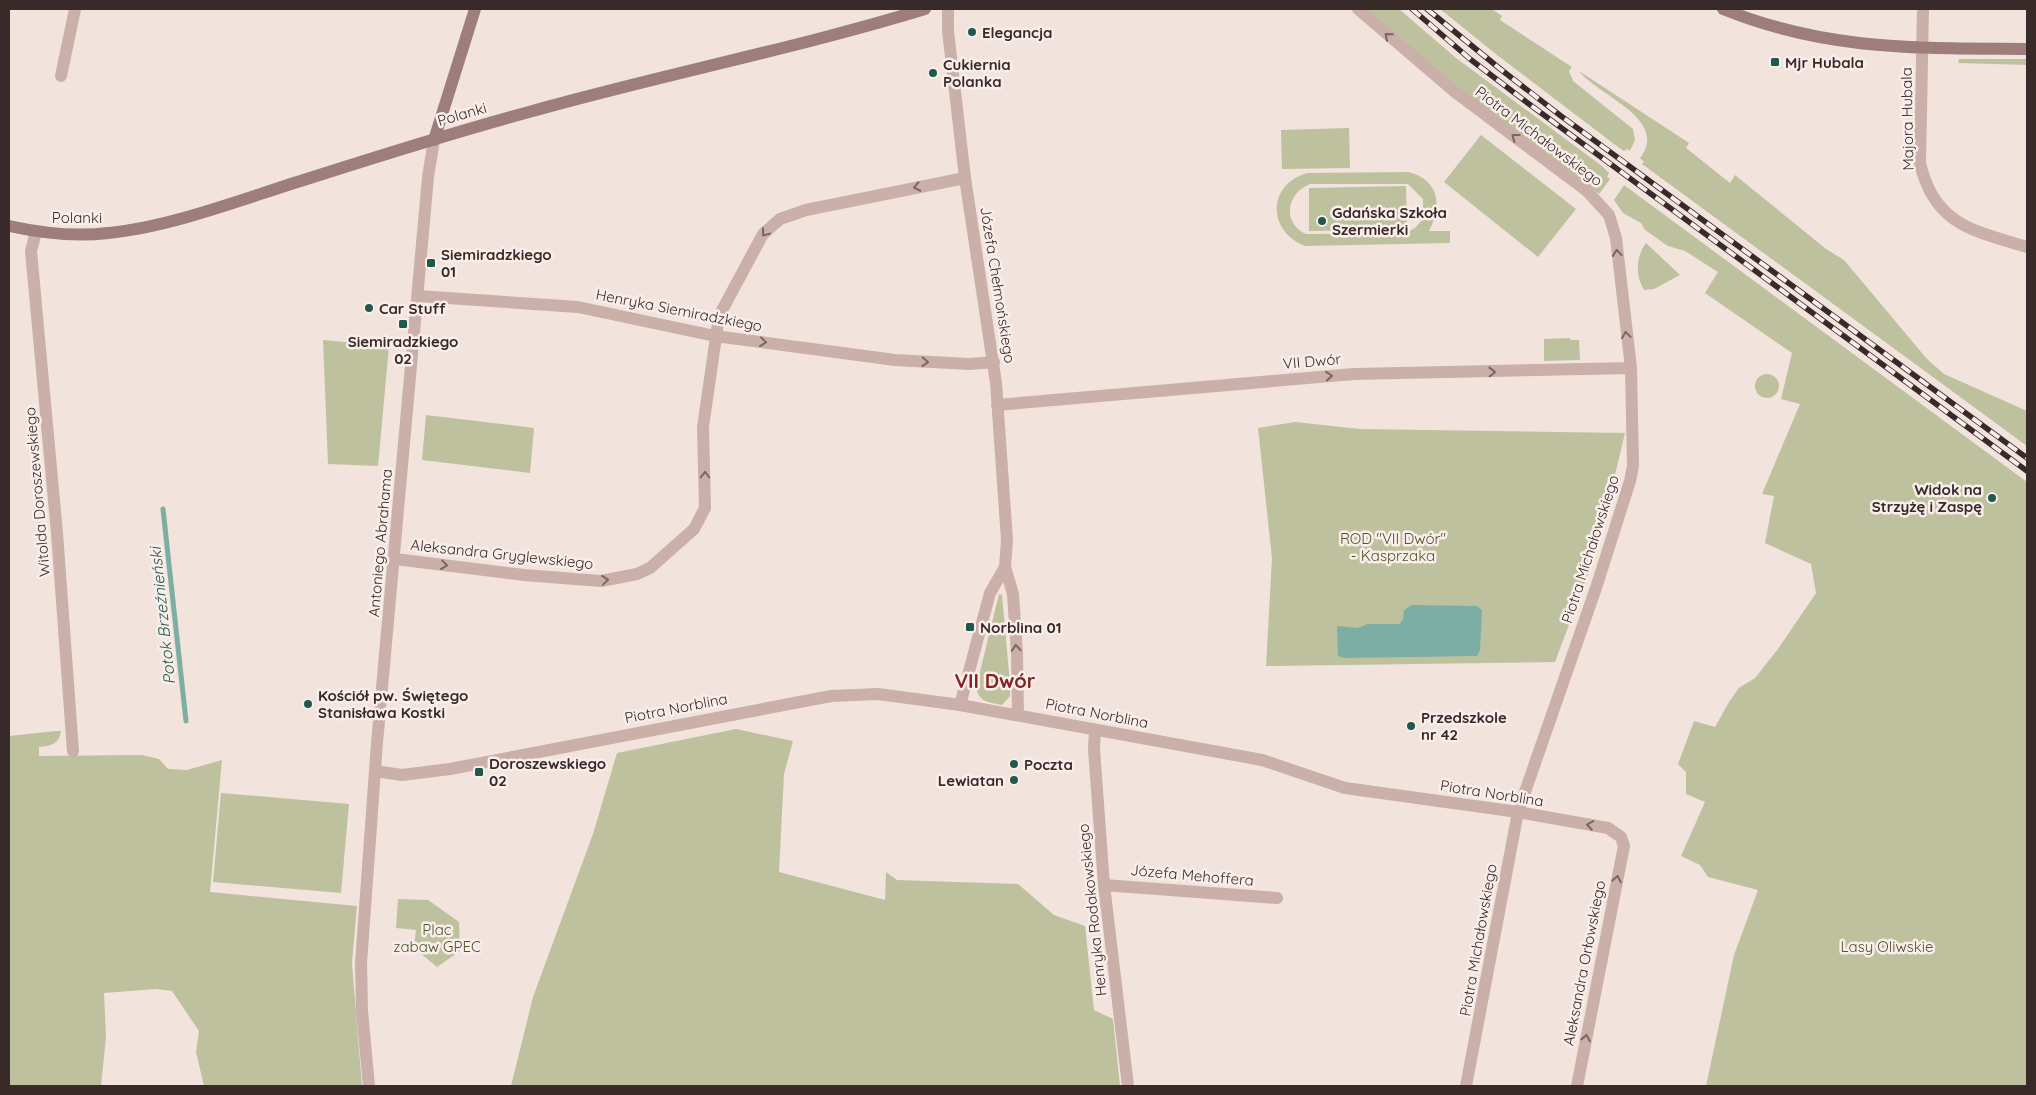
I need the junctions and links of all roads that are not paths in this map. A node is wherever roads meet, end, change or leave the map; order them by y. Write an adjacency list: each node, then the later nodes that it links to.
1 (74, 9): 10 (street)
2 (475, 9): 11 (street, Antoniego Abrahama)
3 (925, 9): 11 (street, Polanki)
4 (948, 9): 12 (street, Józefa Chełmońskiego)
5 (1358, 9): 19 (street, Piotra Michałowskiego, one-way to 5)
6 (1723, 9): 8 (street)
7 (1923, 9): 8 (street, Majora Hubala)
8 (1922, 48): 9 (street); 15 (street, Majora Hubala)
9 (2027, 49)
10 (61, 76)
11 (434, 140): 14 (street, Polanki); 16 (street, Antoniego Abrahama)
12 (965, 178): 17 (street, Aleksandra Gryglewskiego, one-way to 17); 18 (street, Józefa Chełmońskiego)
13 (9, 226): 14 (street, Polanki)
14 (36, 232): 26 (street, Witolda Doroszewskiego)
15 (2027, 247)
16 (418, 296): 17 (street, Henryka Siemiradzkiego); 21 (street, Antoniego Abrahama)
17 (715, 336): 18 (street, Henryka Siemiradzkiego, one-way to 18); 21 (street, Aleksandra Gryglewskiego, one-way to 17)
18 (994, 362): 20 (street, Józefa Chełmońskiego)
19 (1631, 368): 20 (street, VII Dwór, one-way to 19); 28 (street, Piotra Michałowskiego)
20 (997, 405): 22 (street, Józefa Chełmońskiego)
21 (396, 559): 27 (street, Antoniego Abrahama)
22 (1005, 567): 23 (street, Józefa Chełmońskiego); 24 (street, Józefa Chełmońskiego, one-way to 22)
23 (960, 705): 24 (street, Piotra Norblina); 27 (street, Piotra Norblina)
24 (1018, 715): 25 (street, Piotra Norblina)
25 (1095, 730): 28 (street, Piotra Norblina); 30 (street, Henryka Rodakowskiego)
26 (73, 750)
27 (375, 771): 32 (street, Antoniego Abrahama)
28 (1518, 812): 29 (street, Piotra Norblina, one-way to 28); 34 (street, Piotra Michałowskiego)
29 (1624, 846): 35 (street, Aleksandra Orłowskiego, one-way to 29)
30 (1104, 885): 31 (street, Józefa Mehoffera); 33 (street, Henryka Rodakowskiego)
31 (1278, 898)
32 (369, 1086)
33 (1128, 1086)
34 (1466, 1086)
35 (1577, 1086)

